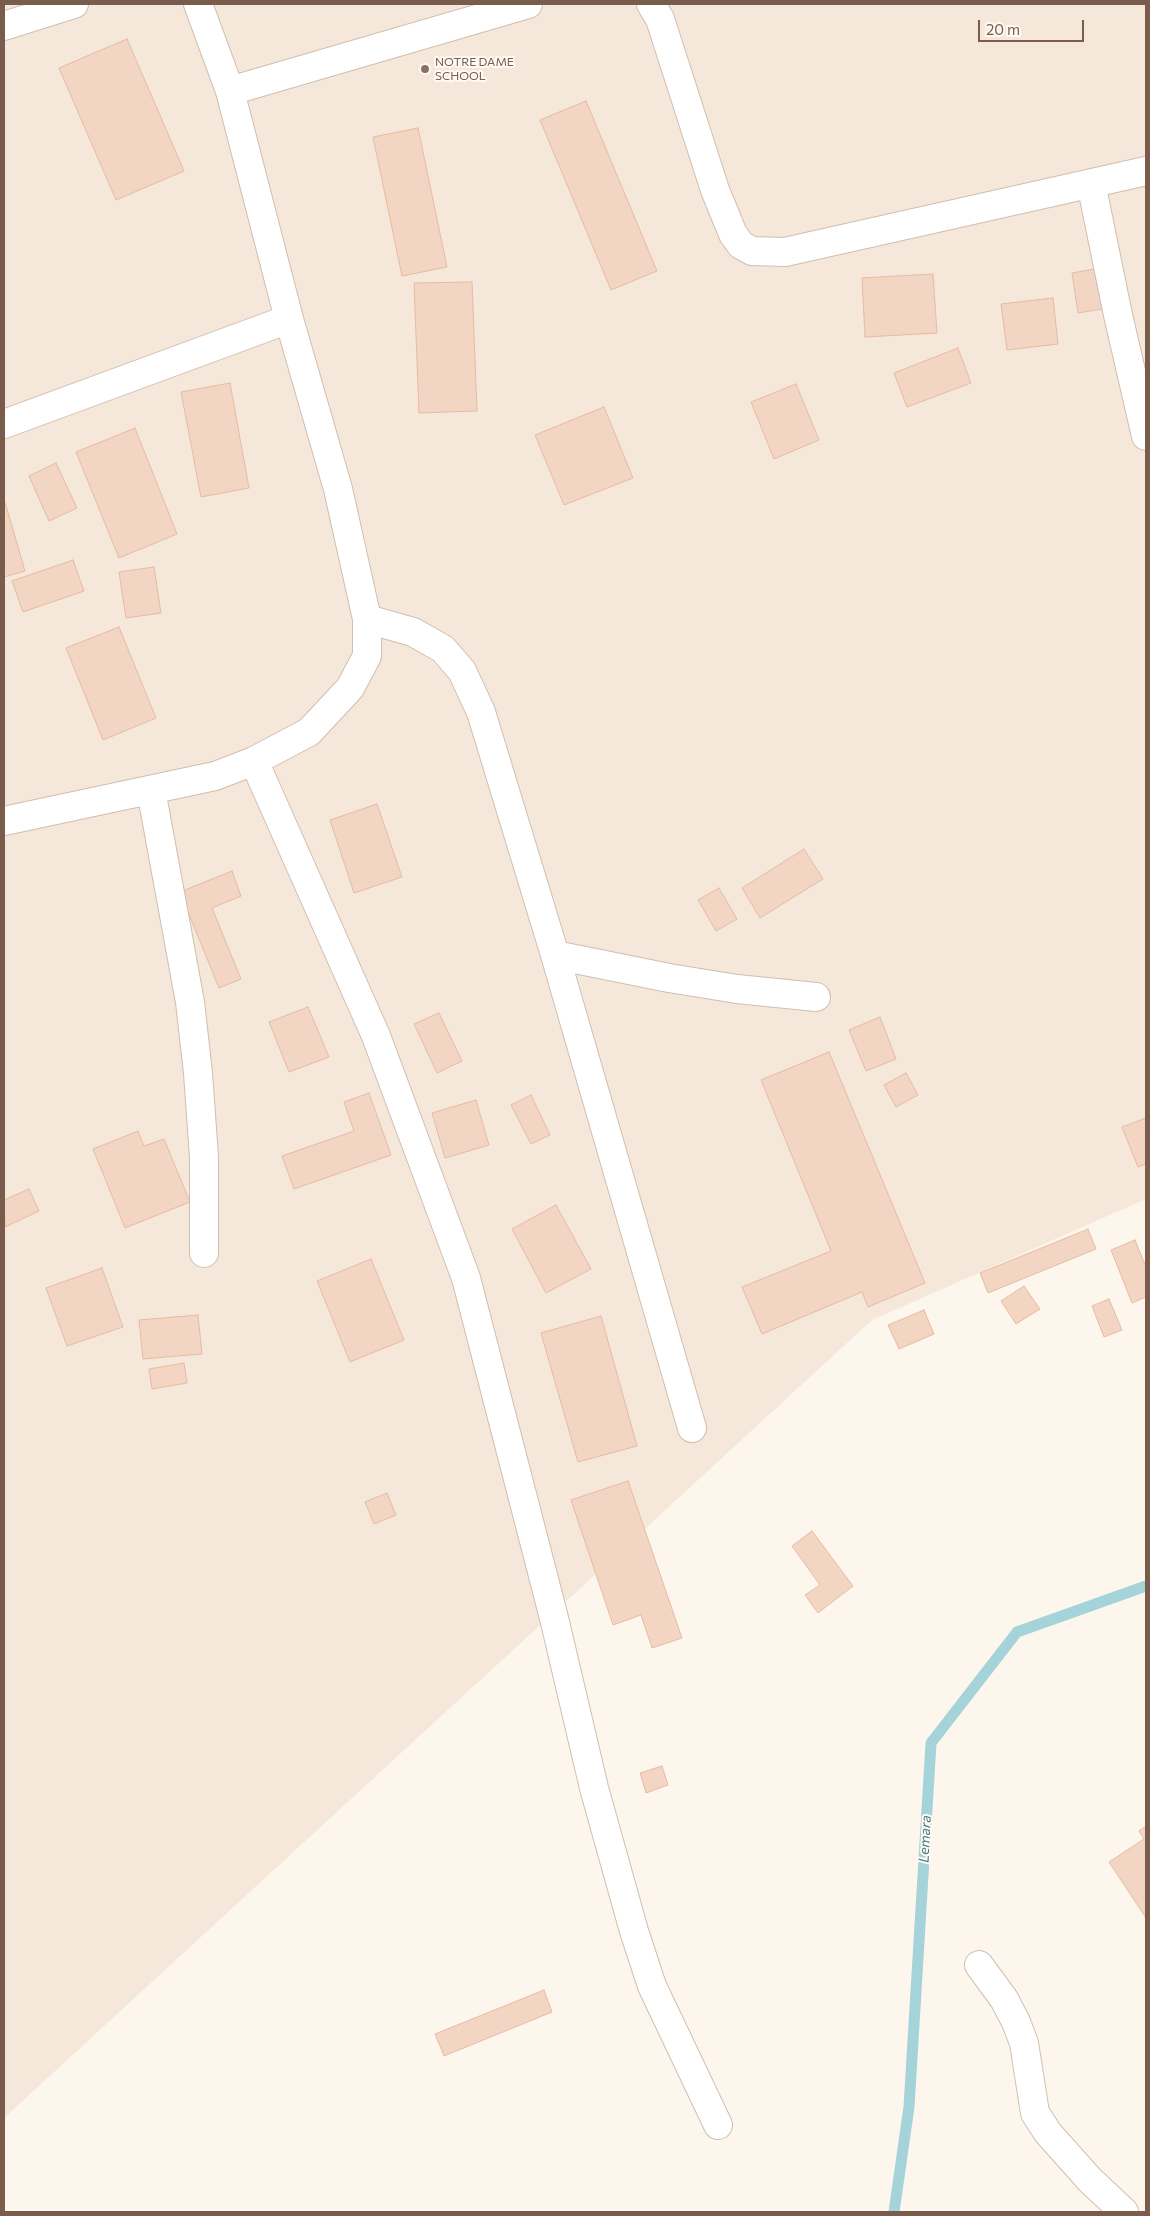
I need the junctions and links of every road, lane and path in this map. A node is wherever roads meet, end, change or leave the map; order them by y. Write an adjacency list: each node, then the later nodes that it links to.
1 (74, 4): 5 (street)
2 (198, 4): 6 (street)
3 (528, 4): 6 (street)
4 (651, 4): 8 (street)
5 (4, 26)
6 (230, 91): 9 (street)
7 (1146, 171): 8 (street)
8 (1091, 183): 11 (street)
9 (289, 319): 10 (street); 12 (street)
10 (4, 424)
11 (1146, 436)
12 (367, 619): 13 (street); 16 (street)
13 (254, 760): 14 (street); 21 (street)
14 (152, 790): 15 (street); 18 (street)
15 (4, 820)
16 (555, 955): 17 (street); 19 (street)
17 (816, 996)
18 (204, 1253)
19 (692, 1428)
20 (979, 1965): 22 (street)
21 (718, 2124)
22 (1124, 2212)

